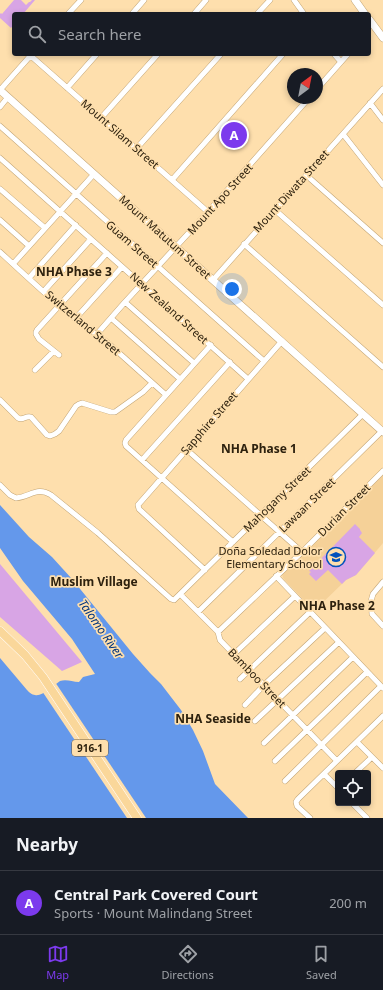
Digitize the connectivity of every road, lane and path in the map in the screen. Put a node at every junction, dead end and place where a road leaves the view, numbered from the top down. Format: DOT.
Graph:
graph roads {
  1 [pos="81,0"];
  2 [pos="144,0"];
  3 [pos="206,0"];
  4 [pos="270,0"];
  5 [pos="294,0"];
  6 [pos="355,0"];
  7 [pos="70,12"];
  8 [pos="134,12"];
  9 [pos="196,12"];
  10 [pos="259,12"];
  11 [pos="303,12"];
  12 [pos="364,12"];
  13 [pos="371,28"];
  14 [pos="383,38"];
  15 [pos="31,56"];
  16 [pos="33,56"];
  17 [pos="95,56"];
  18 [pos="156,56"];
  19 [pos="219,56"];
  20 [pos="281,56"];
  21 [pos="336,56"];
  22 [pos="346,56"];
  23 [pos="341,62"];
  24 [pos="323,82"];
  25 [pos="67,88"];
  26 [pos="383,89"];
  27 [pos="0,90"];
  28 [pos="8,98"];
  29 [pos="370,103"];
  30 [pos="304,104"];
  31 [pos="0,107"];
  32 [pos="101,118"];
  33 [pos="383,120"];
  34 [pos="0,126"];
  35 [pos="343,134"];
  36 [pos="136,148"];
  37 [pos="0,158"];
  38 [pos="94,174"];
  39 [pos="306,175"];
  40 [pos="172,180"];
  41 [pos="383,185"];
  42 [pos="0,189"];
  43 [pos="75,194"];
  44 [pos="275,210"];
  45 [pos="60,211"];
  46 [pos="208,212"];
  47 [pos="0,220"];
  48 [pos="76,225"];
  49 [pos="45,228"];
  50 [pos="91,239"];
  51 [pos="383,243"];
  52 [pos="244,244"];
  53 [pos="29,246"];
  54 [pos="176,247"];
  55 [pos="0,252"];
  56 [pos="107,253"];
  57 [pos="13,264"];
  58 [pos="158,266"];
  59 [pos="122,267"];
  60 [pos="29,278"];
  61 [pos="213,280"];
  62 [pos="142,284"];
  63 [pos="44,291"];
  64 [pos="125,302"];
  65 [pos="60,305"];
  66 [pos="383,305"];
  67 [pos="111,318"];
  68 [pos="75,319"];
  69 [pos="97,334"];
  70 [pos="282,342"];
  71 [pos="211,345"];
  72 [pos="54,351"];
  73 [pos="59,355"];
  74 [pos="264,361"];
  75 [pos="230,362"];
  76 [pos="194,363"];
  77 [pos="383,368"];
  78 [pos="35,370"];
  79 [pos="180,379"];
  80 [pos="248,379"];
  81 [pos="152,383"];
  82 [pos="166,395"];
  83 [pos="0,400"];
  84 [pos="363,414"];
  85 [pos="383,432"];
  86 [pos="186,450"];
  87 [pos="142,460"];
  88 [pos="383,471"];
  89 [pos="161,478"];
  90 [pos="0,485"];
  91 [pos="261,515"];
  92 [pos="279,532"];
  93 [pos="233,542"];
  94 [pos="302,552"];
  95 [pos="205,570"];
  96 [pos="276,576"];
  97 [pos="383,582"];
  98 [pos="180,594"];
  99 [pos="295,596"];
  100 [pos="198,612"];
  101 [pos="310,612"];
  102 [pos="383,626"];
  103 [pos="325,628"];
  104 [pos="0,632"];
  105 [pos="218,632"];
  106 [pos="339,642"];
  107 [pos="234,654"];
  108 [pos="353,657"];
  109 [pos="250,670"];
  110 [pos="367,672"];
  111 [pos="240,679"];
  112 [pos="264,685"];
  113 [pos="382,687"];
  114 [pos="278,700"];
  115 [pos="245,704"];
  116 [pos="293,715"];
  117 [pos="383,716"];
  118 [pos="255,721"];
  119 [pos="307,730"];
  120 [pos="357,742"];
  121 [pos="264,743"];
  122 [pos="322,745"];
  123 [pos="372,757"];
  124 [pos="275,761"];
  125 [pos="337,761"];
  126 [pos="383,768"];
  127 [pos="358,770"];
  128 [pos="324,774"];
  129 [pos="285,781"];
  130 [pos="335,785"];
  131 [pos="355,806"];
  132 [pos="137,818"];
  133 [pos="310,818"];
  134 [pos="367,818"];
  1 -- 7 [label="street"];
  2 -- 8 [label="street"];
  3 -- 9 [label="street"];
  4 -- 10 [label="street"];
  5 -- 11 [label="street"];
  6 -- 12 [label="street"];
  13 -- 14 [label="street"];
  15 -- 27 [label="street"];
  16 -- 25 [label="street, Mount Silam Street"];
  17 -- 25 [label="street"];
  18 -- 32 [label="street"];
  19 -- 36 [label="street"];
  20 -- 40 [label="street"];
  21 -- 23 [label="street"];
  22 -- 23 [label="street"];
  23 -- 24 [label="street"];
  25 -- 32 [label="street, Mount Silam Street"];
  26 -- 29 [label="street, Mount Diwata Street"];
  27 -- 28 [label="street, Mount Matutum Street"];
  28 -- 31 [label="street"];
  28 -- 38 [label="street, Mount Matutum Street"];
  29 -- 33 [label="street"];
  29 -- 35 [label="street, Mount Diwata Street"];
  30 -- 46 [label="street, Mount Apo Street"];
  32 -- 36 [label="street, Mount Silam Street"];
  34 -- 43 [label="street, Guam Street"];
  35 -- 39 [label="street, Mount Diwata Street"];
  35 -- 41 [label="street"];
  36 -- 40 [label="street, Mount Silam Street"];
  37 -- 45 [label="street, New Zealand Street"];
  38 -- 43 [label="street"];
  38 -- 54 [label="street, Mount Matutum Street"];
  39 -- 44 [label="street, Mount Diwata Street"];
  39 -- 51 [label="street"];
  40 -- 46 [label="street, Mount Silam Street"];
  42 -- 49 [label="street"];
  43 -- 45 [label="street"];
  43 -- 58 [label="street, Guam Street"];
  44 -- 52 [label="street, Mount Diwata Street"];
  44 -- 66 [label="street"];
  45 -- 48 [label="street, New Zealand Street"];
  45 -- 49 [label="street"];
  46 -- 54 [label="street, Mount Apo Street"];
  47 -- 53 [label="street"];
  48 -- 50 [label="street, New Zealand Street"];
  48 -- 60 [label="street"];
  49 -- 53 [label="street"];
  50 -- 56 [label="street, New Zealand Street"];
  50 -- 63 [label="street"];
  52 -- 61 [label="street, Mount Diwata Street"];
  52 -- 77 [label="street"];
  53 -- 57 [label="street"];
  54 -- 58 [label="street, Mount Apo Street"];
  54 -- 61 [label="street, Mount Matutum Street"];
  55 -- 57 [label="street, Switzerland Street"];
  56 -- 59 [label="street, New Zealand Street"];
  56 -- 65 [label="street"];
  57 -- 60 [label="street, Switzerland Street"];
  58 -- 62 [label="street, Mount Apo Street"];
  58 -- 74 [label="street, Guam Street"];
  59 -- 62 [label="street, New Zealand Street"];
  59 -- 68 [label="street"];
  60 -- 63 [label="street, Switzerland Street"];
  61 -- 70 [label="street, Mount Matutum Street"];
  62 -- 64 [label="street, Mount Apo Street"];
  62 -- 71 [label="street, New Zealand Street"];
  63 -- 65 [label="street, Switzerland Street"];
  64 -- 67 [label="street, Mount Apo Street"];
  64 -- 76 [label="street"];
  65 -- 68 [label="street, Switzerland Street"];
  65 -- 72 [label="street"];
  67 -- 69 [label="street, Mount Apo Street"];
  67 -- 79 [label="street"];
  68 -- 69 [label="street, Switzerland Street"];
  69 -- 81 [label="street, Switzerland Street"];
  70 -- 74 [label="street, Sapphire Street"];
  70 -- 84 [label="street, Mount Matutum Street"];
  71 -- 75 [label="street, New Zealand Street"];
  71 -- 76 [label="street"];
  72 -- 73 [label="street"];
  72 -- 78 [label="street"];
  74 -- 80 [label="street, Sapphire Street"];
  75 -- 80 [label="street, New Zealand Street"];
  75 -- 87 [label="street"];
  76 -- 79 [label="street"];
  79 -- 82 [label="street"];
  80 -- 86 [label="street, Sapphire Street"];
  81 -- 82 [label="street, Switzerland Street"];
  81 -- 83 [label="street"];
  82 -- 87 [label="street"];
  84 -- 85 [label="street, Mount Matutum Street"];
  84 -- 91 [label="street, Mahogany Street"];
  85 -- 92 [label="street, Lawaan Street"];
  86 -- 89 [label="street, Sapphire Street"];
  86 -- 91 [label="street"];
  87 -- 89 [label="street"];
  88 -- 94 [label="street, Durian Street"];
  89 -- 93 [label="street"];
  89 -- 95 [label="street, Sapphire Street"];
  90 -- 98 [label="street, Mahogany Street"];
  91 -- 92 [label="street"];
  91 -- 93 [label="street, Mahogany Street"];
  92 -- 94 [label="street"];
  92 -- 100 [label="street, Lawaan Street"];
  93 -- 95 [label="street, Mahogany Street"];
  94 -- 96 [label="street, Durian Street"];
  95 -- 98 [label="street, Mahogany Street"];
  96 -- 99 [label="street"];
  96 -- 105 [label="street, Durian Street"];
  97 -- 102 [label="street"];
  98 -- 100 [label="street, Bamboo Street"];
  99 -- 101 [label="street"];
  99 -- 107 [label="street"];
  100 -- 105 [label="street, Bamboo Street"];
  101 -- 103 [label="street"];
  101 -- 109 [label="street"];
  103 -- 106 [label="street"];
  103 -- 112 [label="street"];
  104 -- 132 [label="main road, 916-1"];
  105 -- 107 [label="street, Bamboo Street"];
  106 -- 108 [label="street"];
  106 -- 114 [label="street"];
  107 -- 109 [label="street, Bamboo Street"];
  108 -- 110 [label="street"];
  108 -- 116 [label="street"];
  109 -- 111 [label="street"];
  109 -- 112 [label="street, Bamboo Street"];
  110 -- 113 [label="street"];
  110 -- 119 [label="street"];
  112 -- 114 [label="street, Bamboo Street"];
  112 -- 115 [label="street"];
  113 -- 122 [label="street"];
  114 -- 116 [label="street, Bamboo Street"];
  114 -- 118 [label="street"];
  116 -- 119 [label="street, Bamboo Street"];
  116 -- 121 [label="street"];
  117 -- 120 [label="street"];
  119 -- 122 [label="street, Bamboo Street"];
  119 -- 124 [label="street"];
  120 -- 123 [label="street"];
  120 -- 125 [label="street"];
  122 -- 125 [label="street, Bamboo Street"];
  122 -- 129 [label="street"];
  123 -- 126 [label="street"];
  123 -- 127 [label="street"];
  125 -- 128 [label="street"];
  128 -- 130 [label="street"];
  128 -- 133 [label="street"];
  131 -- 134 [label="street"];
}
